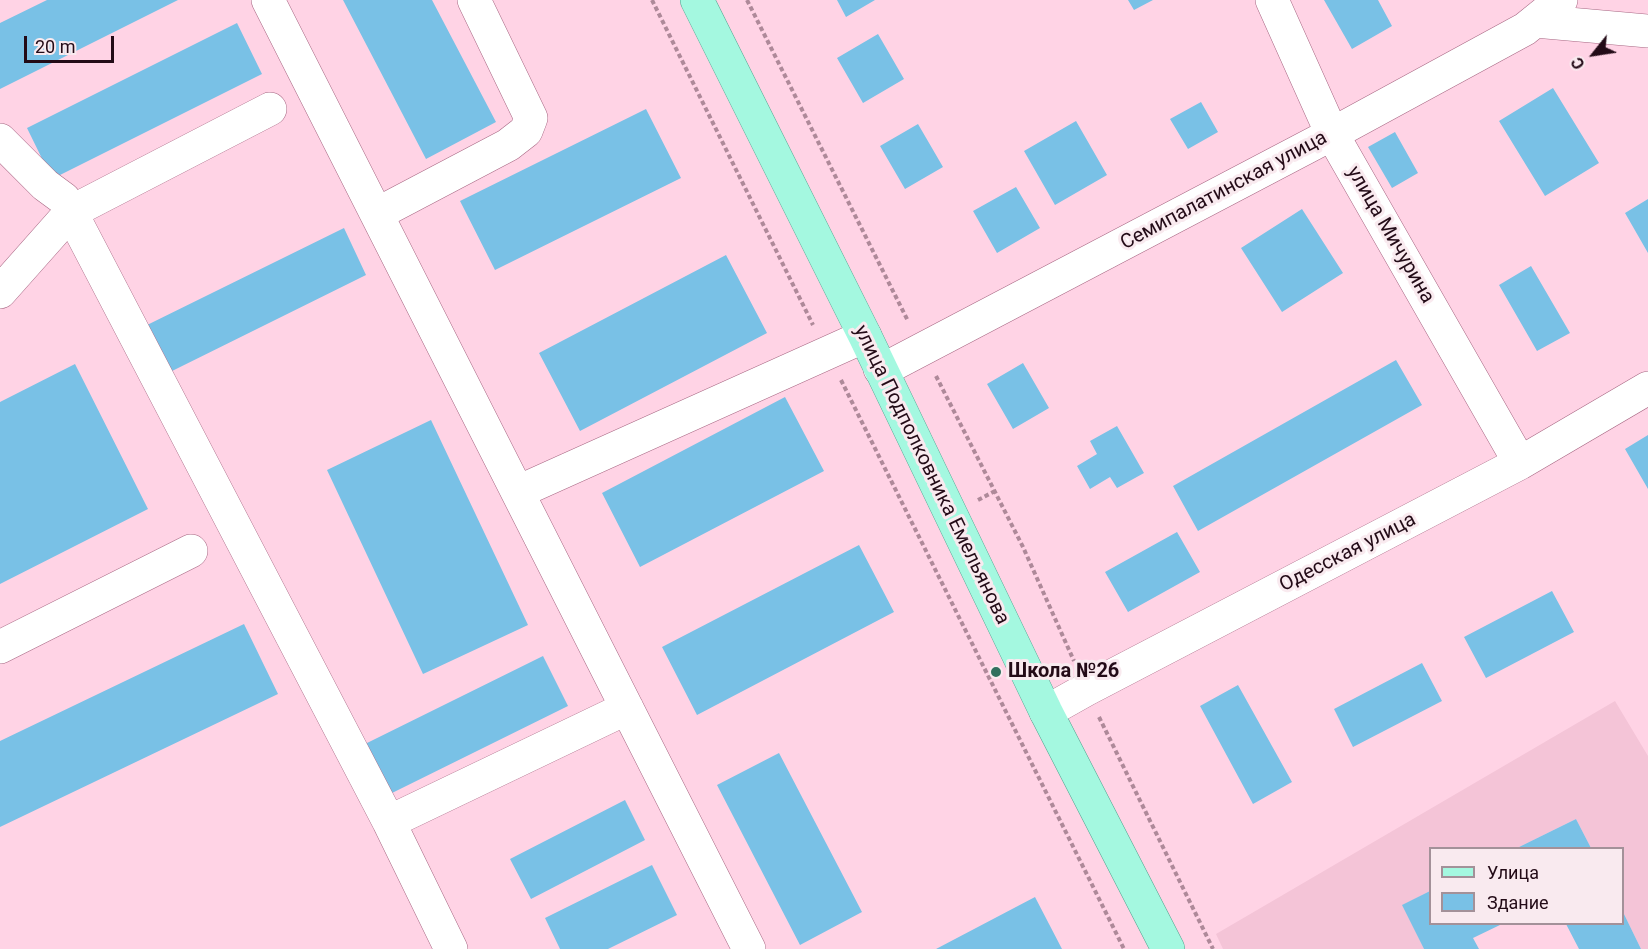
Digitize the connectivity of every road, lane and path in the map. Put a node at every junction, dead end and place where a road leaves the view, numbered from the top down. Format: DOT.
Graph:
graph roads {
  1 [pos="474,0"];
  2 [pos="652,0"];
  3 [pos="696,0"];
  4 [pos="747,0"];
  5 [pos="1272,0"];
  6 [pos="1561,0"];
  7 [pos="271,1"];
  8 [pos="1535,21"];
  9 [pos="1648,31"];
  10 [pos="270,109"];
  11 [pos="1332,134"];
  12 [pos="0,140"];
  13 [pos="71,212"];
  14 [pos="377,214"];
  15 [pos="0,292"];
  16 [pos="865,336"];
  17 [pos="923,349"];
  18 [pos="827,353"];
  19 [pos="880,369"];
  20 [pos="1648,388"];
  21 [pos="1520,463"];
  22 [pos="518,492"];
  23 [pos="191,551"];
  24 [pos="0,647"];
  25 [pos="1087,689"];
  26 [pos="627,708"];
  27 [pos="1046,712"];
  28 [pos="389,822"];
  29 [pos="451,949"];
  30 [pos="749,949"];
  31 [pos="1124,949"];
  32 [pos="1168,949"];
  33 [pos="1213,949"];
  1 -- 14 [label="street"];
  2 -- 18 [label="path"];
  3 -- 16 [label="main road, улица Подполковника Емельянова"];
  4 -- 17 [label="path"];
  5 -- 11 [label="street, улица Мичурина"];
  6 -- 8 [label="street, Семипалатинская улица"];
  7 -- 14 [label="street"];
  8 -- 9 [label="street"];
  8 -- 11 [label="street, Семипалатинская улица"];
  10 -- 13 [label="street"];
  11 -- 17 [label="street, Семипалатинская улица"];
  11 -- 21 [label="street, улица Мичурина"];
  12 -- 13 [label="street"];
  13 -- 15 [label="street"];
  13 -- 28 [label="street"];
  14 -- 22 [label="street"];
  16 -- 18 [label="street"];
  16 -- 19 [label="main road, улица Подполковника Емельянова"];
  17 -- 19 [label="street, Семипалатинская улица"];
  17 -- 25 [label="path"];
  18 -- 22 [label="street"];
  18 -- 31 [label="path"];
  19 -- 27 [label="main road, улица Подполковника Емельянова"];
  20 -- 21 [label="street, Одесская улица"];
  21 -- 25 [label="street, Одесская улица"];
  22 -- 26 [label="street"];
  23 -- 24 [label="street"];
  25 -- 27 [label="street, Одесская улица"];
  25 -- 33 [label="path"];
  26 -- 28 [label="street"];
  26 -- 30 [label="street"];
  27 -- 32 [label="main road, улица Подполковника Емельянова"];
  28 -- 29 [label="street"];
}
